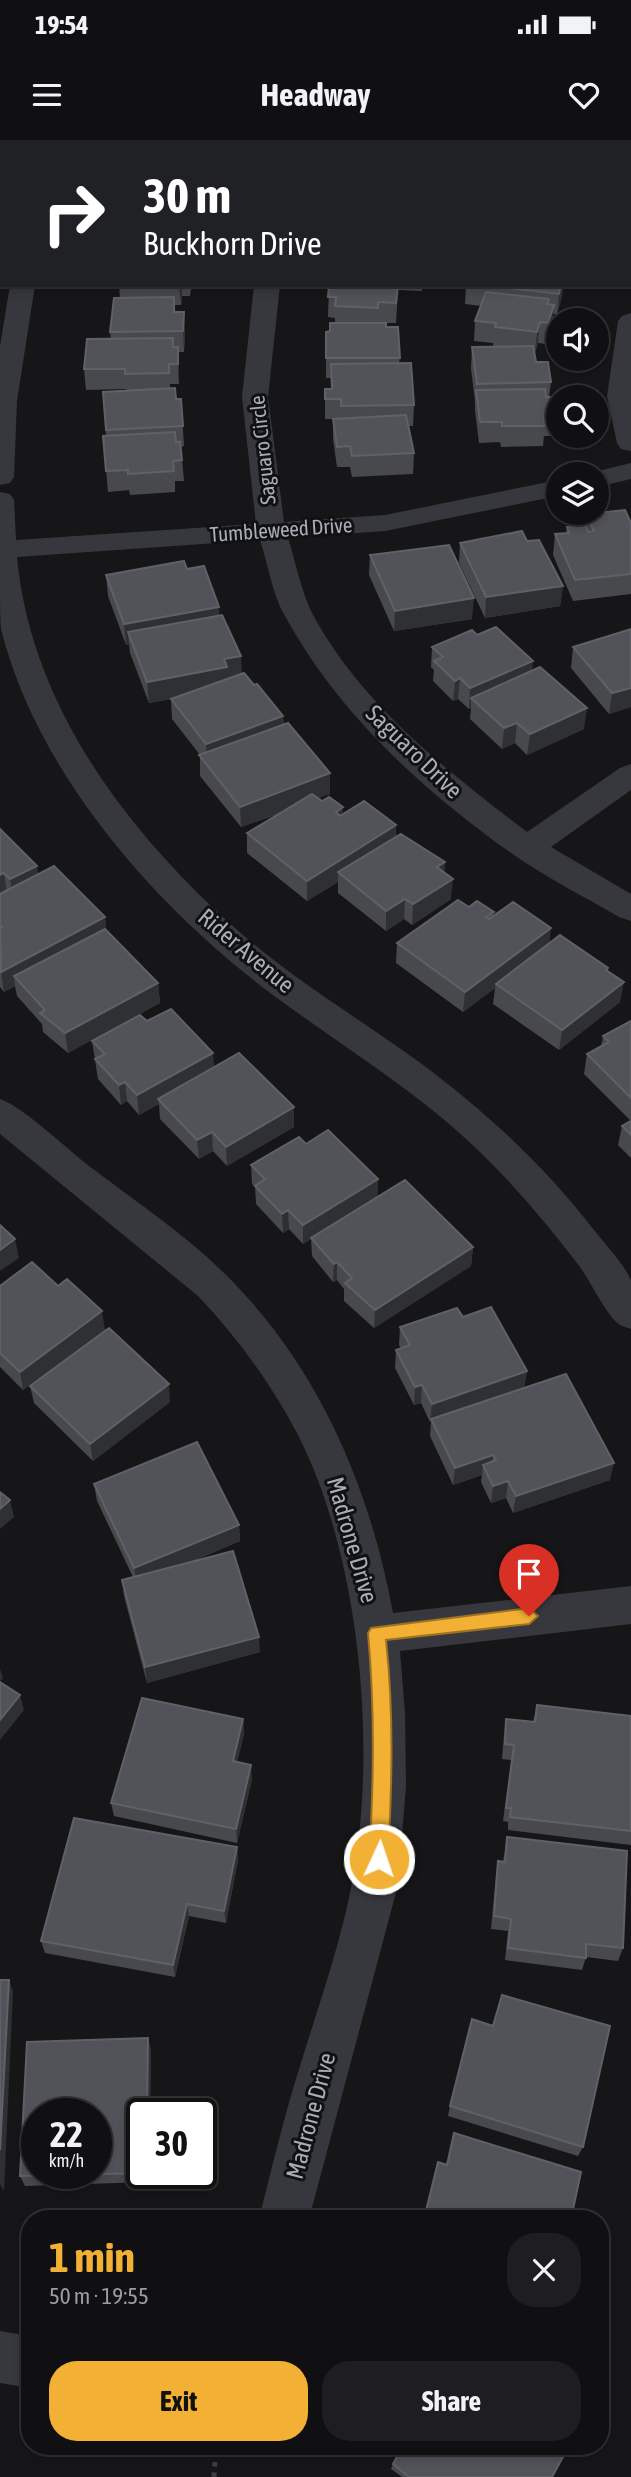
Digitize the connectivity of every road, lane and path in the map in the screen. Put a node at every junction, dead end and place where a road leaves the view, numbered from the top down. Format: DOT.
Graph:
graph roads {
  1 [pos="23,287"];
  2 [pos="267,287"];
  3 [pos="631,321"];
  4 [pos="631,443"];
  5 [pos="631,471"];
  6 [pos="609,476"];
  7 [pos="0,477"];
  8 [pos="546,490"];
  9 [pos="0,500"];
  10 [pos="271,530"];
  11 [pos="0,550"];
  12 [pos="631,775"];
  13 [pos="527,848"];
  14 [pos="631,909"];
  15 [pos="0,1113"];
  16 [pos="631,1313"];
  17 [pos="631,1605"];
  18 [pos="377,1633"];
  19 [pos="286,2210"];
  20 [pos="0,2357"];
  21 [pos="21,2360"];
  22 [pos="215,2455"];
  23 [pos="214,2477"];
  1 -- 7 [label="street"];
  2 -- 10 [label="street, Saguaro Circle"];
  3 -- 4 [label="street"];
  5 -- 6 [label="street"];
  8 -- 10 [label="street, Tumbleweed Drive"];
  9 -- 11 [label="street, Rider Avenue"];
  10 -- 11 [label="street, Tumbleweed Drive"];
  10 -- 13 [label="street, Saguaro Drive"];
  11 -- 16 [label="street, Rider Avenue"];
  12 -- 13 [label="street"];
  13 -- 14 [label="street, Saguaro Drive"];
  15 -- 18 [label="street, Madrone Drive"];
  17 -- 18 [label="street"];
  18 -- 19 [label="street, Madrone Drive"];
  20 -- 21 [label="street"];
  22 -- 23 [label="path"];
}
